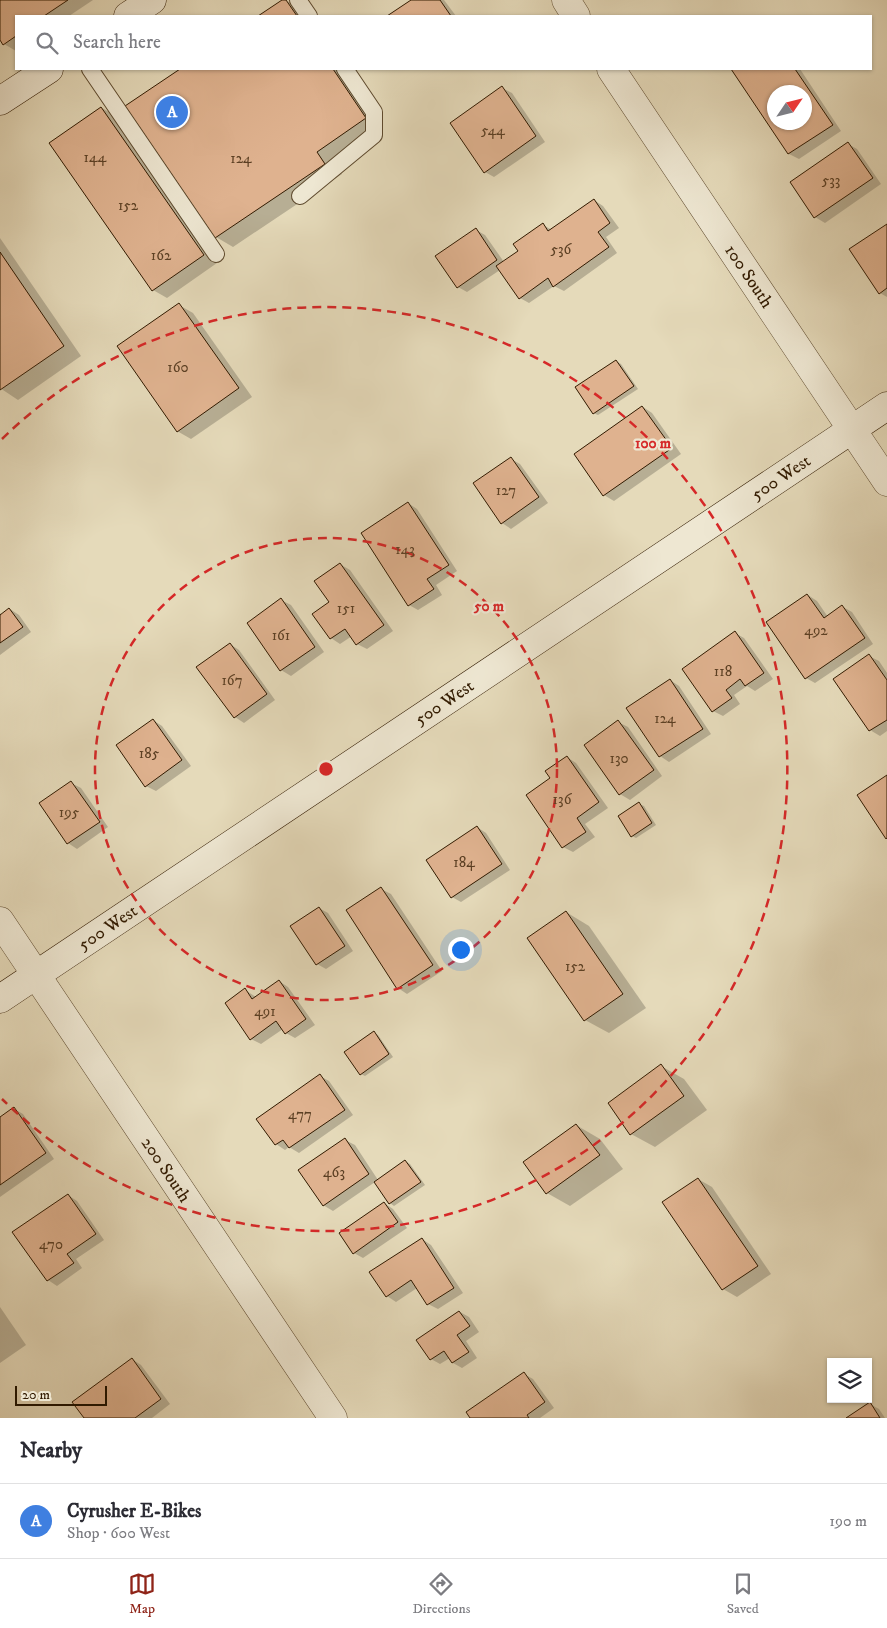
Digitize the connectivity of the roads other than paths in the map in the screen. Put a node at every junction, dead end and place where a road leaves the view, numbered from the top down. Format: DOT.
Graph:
graph roads {
  1 [pos="152,0"];
  2 [pos="298,0"];
  3 [pos="566,0"];
  4 [pos="130,15"];
  5 [pos="308,15"];
  6 [pos="575,15"];
  7 [pos="47,70"];
  8 [pos="91,70"];
  9 [pos="346,70"];
  10 [pos="612,70"];
  11 [pos="0,101"];
  12 [pos="300,196"];
  13 [pos="216,254"];
  14 [pos="887,406"];
  15 [pos="852,429"];
  16 [pos="887,482"];
  17 [pos="0,922"];
  18 [pos="36,975"];
  19 [pos="0,999"];
  20 [pos="333,1418"];
  1 -- 4 [label="street"];
  2 -- 5 [label="lane"];
  3 -- 6 [label="street"];
  7 -- 11 [label="street"];
  8 -- 13 [label="lane"];
  9 -- 12 [label="lane"];
  10 -- 15 [label="street, 100 South"];
  14 -- 15 [label="street, 500 West"];
  15 -- 16 [label="street, 100 South"];
  15 -- 18 [label="street, 500 West"];
  17 -- 18 [label="street, 200 South"];
  18 -- 19 [label="street, 500 West"];
  18 -- 20 [label="street, 200 South"];
}
